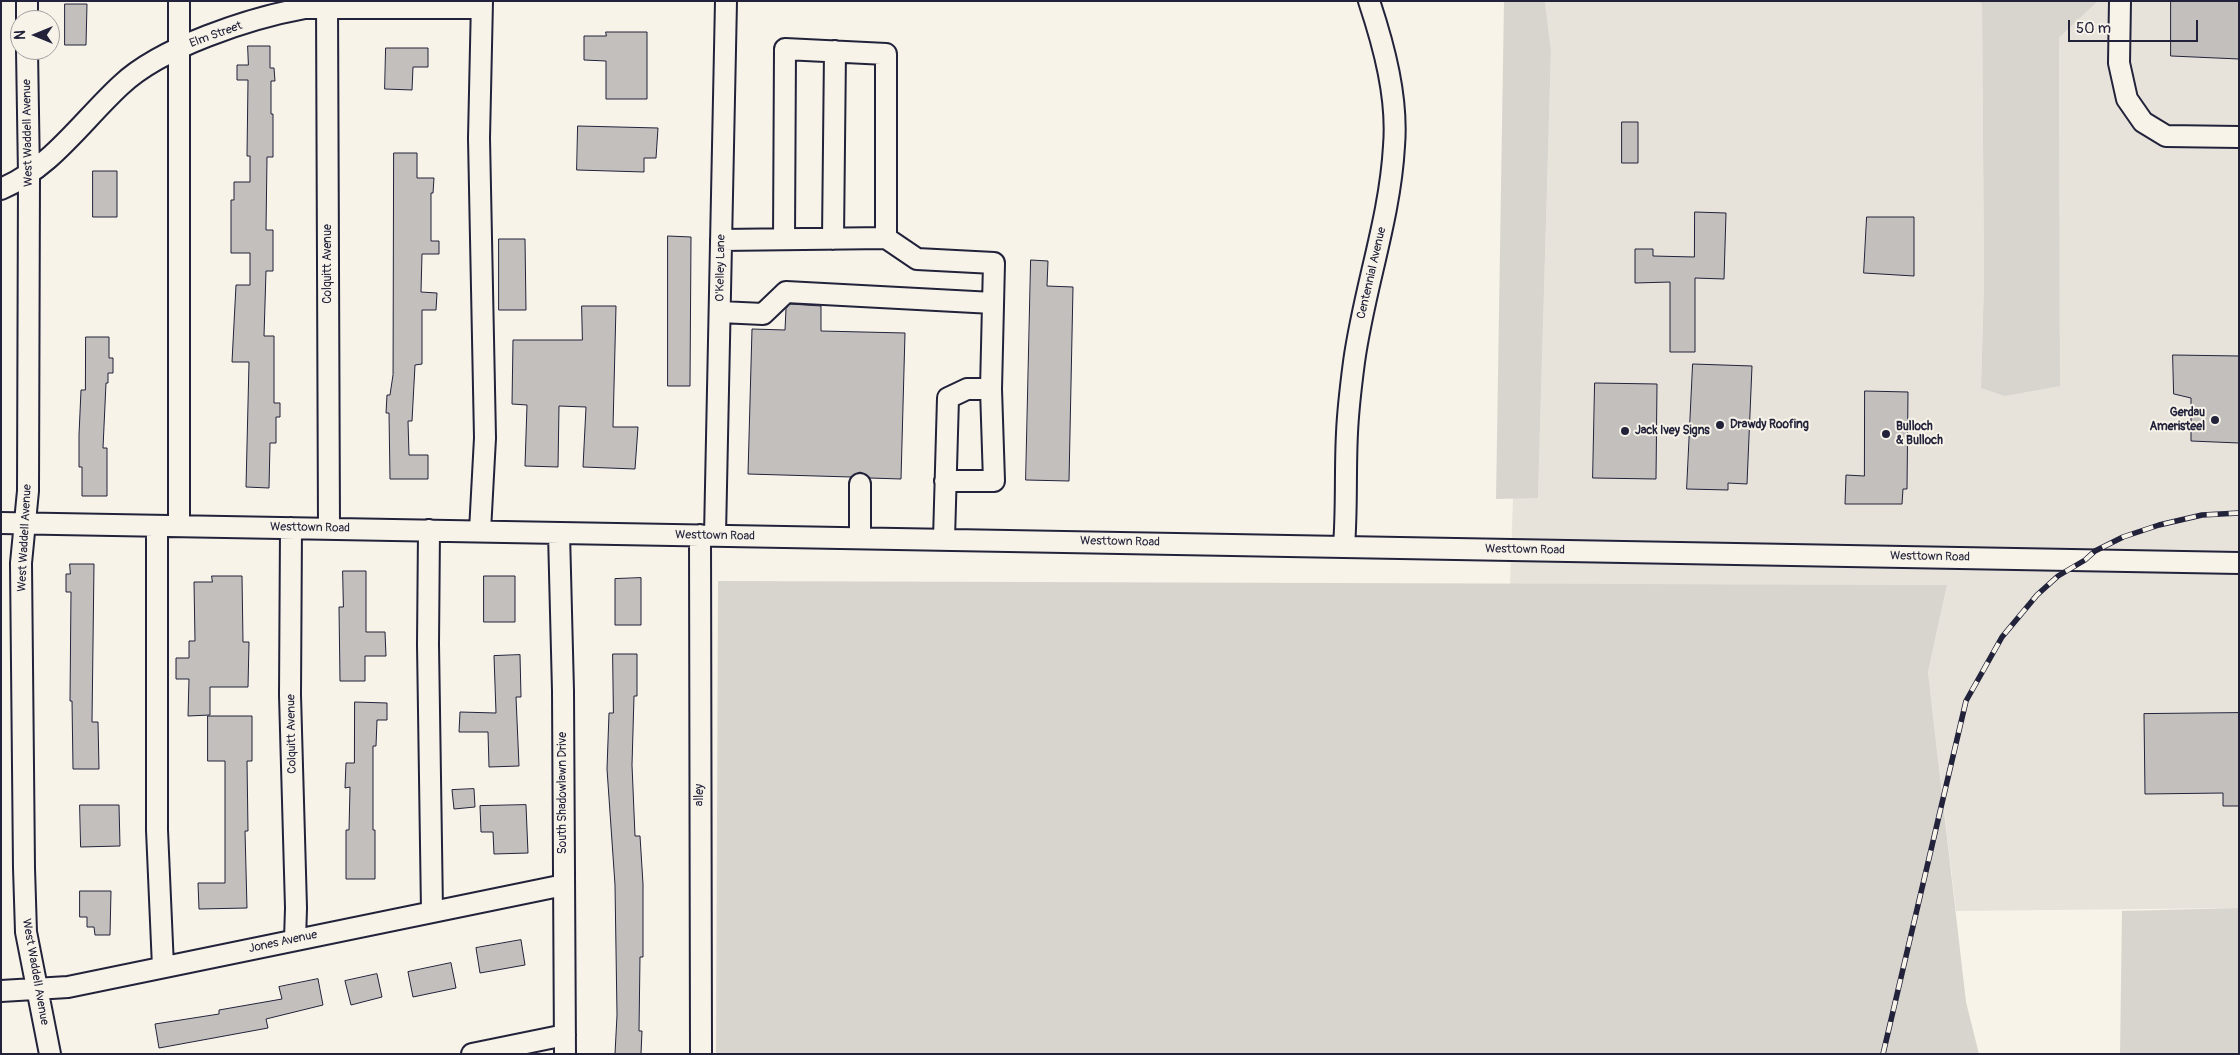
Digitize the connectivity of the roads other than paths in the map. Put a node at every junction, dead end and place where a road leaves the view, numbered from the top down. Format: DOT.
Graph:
graph roads {
  1 [pos="179,1"];
  2 [pos="726,1"];
  3 [pos="1370,1"];
  4 [pos="2120,1"];
  5 [pos="327,5"];
  6 [pos="481,5"];
  7 [pos="180,49"];
  8 [pos="835,51"];
  9 [pos="27,60"];
  10 [pos="2239,137"];
  11 [pos="29,175"];
  12 [pos="1,189"];
  13 [pos="886,238"];
  14 [pos="784,239"];
  15 [pos="833,239"];
  16 [pos="722,240"];
  17 [pos="993,302"];
  18 [pos="720,312"];
  19 [pos="992,389"];
  20 [pos="945,481"];
  21 [pos="860,484"];
  22 [pos="1,523"];
  23 [pos="26,523"];
  24 [pos="157,526"];
  25 [pos="179,526"];
  26 [pos="291,528"];
  27 [pos="329,528"];
  28 [pos="429,530"];
  29 [pos="480,531"];
  30 [pos="558,532"];
  31 [pos="708,536"];
  32 [pos="860,538"];
  33 [pos="944,539"];
  34 [pos="1344,546"];
  35 [pos="2239,563"];
  36 [pos="564,884"];
  37 [pos="432,911"];
  38 [pos="294,940"];
  39 [pos="163,967"];
  40 [pos="37,990"];
  41 [pos="1,992"];
  42 [pos="565,1044"];
  43 [pos="50,1054"];
  44 [pos="472,1054"];
  45 [pos="701,1054"];
  1 -- 7 [label="street"];
  2 -- 16 [label="street, O'Kelley Lane"];
  3 -- 34 [label="street, Centennial Avenue"];
  4 -- 10 [label="street"];
  5 -- 6 [label="street, Elm Street"];
  5 -- 7 [label="street, Elm Street"];
  5 -- 27 [label="street, Colquitt Avenue"];
  6 -- 29 [label="street"];
  7 -- 11 [label="street, Elm Street"];
  7 -- 25 [label="street"];
  8 -- 13 [label="street"];
  8 -- 14 [label="street"];
  8 -- 15 [label="street"];
  9 -- 11 [label="street, West Waddell Avenue"];
  11 -- 12 [label="street, Elm Street"];
  11 -- 23 [label="street, West Waddell Avenue"];
  13 -- 15 [label="street"];
  13 -- 17 [label="street"];
  14 -- 15 [label="street"];
  14 -- 16 [label="street"];
  16 -- 18 [label="street, O'Kelley Lane"];
  17 -- 18 [label="street"];
  17 -- 19 [label="street"];
  18 -- 31 [label="street, O'Kelley Lane"];
  19 -- 20 [label="street"];
  19 -- 20 [label="street"];
  20 -- 33 [label="street"];
  21 -- 32 [label="street"];
  22 -- 23 [label="street, Westtown Road"];
  23 -- 24 [label="street, Westtown Road"];
  23 -- 40 [label="street, West Waddell Avenue"];
  24 -- 25 [label="street, Westtown Road"];
  24 -- 39 [label="street"];
  25 -- 26 [label="street, Westtown Road"];
  26 -- 27 [label="street, Westtown Road"];
  26 -- 38 [label="street, Colquitt Avenue"];
  27 -- 28 [label="street, Westtown Road"];
  28 -- 29 [label="street, Westtown Road"];
  28 -- 37 [label="street"];
  29 -- 30 [label="street, Westtown Road"];
  30 -- 31 [label="street, Westtown Road"];
  30 -- 36 [label="street, South Shadowlawn Drive"];
  31 -- 32 [label="street, Westtown Road"];
  31 -- 45 [label="street, alley"];
  32 -- 33 [label="street, Westtown Road"];
  33 -- 34 [label="street, Westtown Road"];
  34 -- 35 [label="street, Westtown Road"];
  36 -- 37 [label="street, Jones Avenue"];
  36 -- 42 [label="street, South Shadowlawn Drive"];
  37 -- 38 [label="street, Jones Avenue"];
  38 -- 39 [label="street, Jones Avenue"];
  39 -- 40 [label="street, Jones Avenue"];
  40 -- 41 [label="street, Jones Avenue"];
  40 -- 43 [label="street, West Waddell Avenue"];
  42 -- 44 [label="street"];
}
